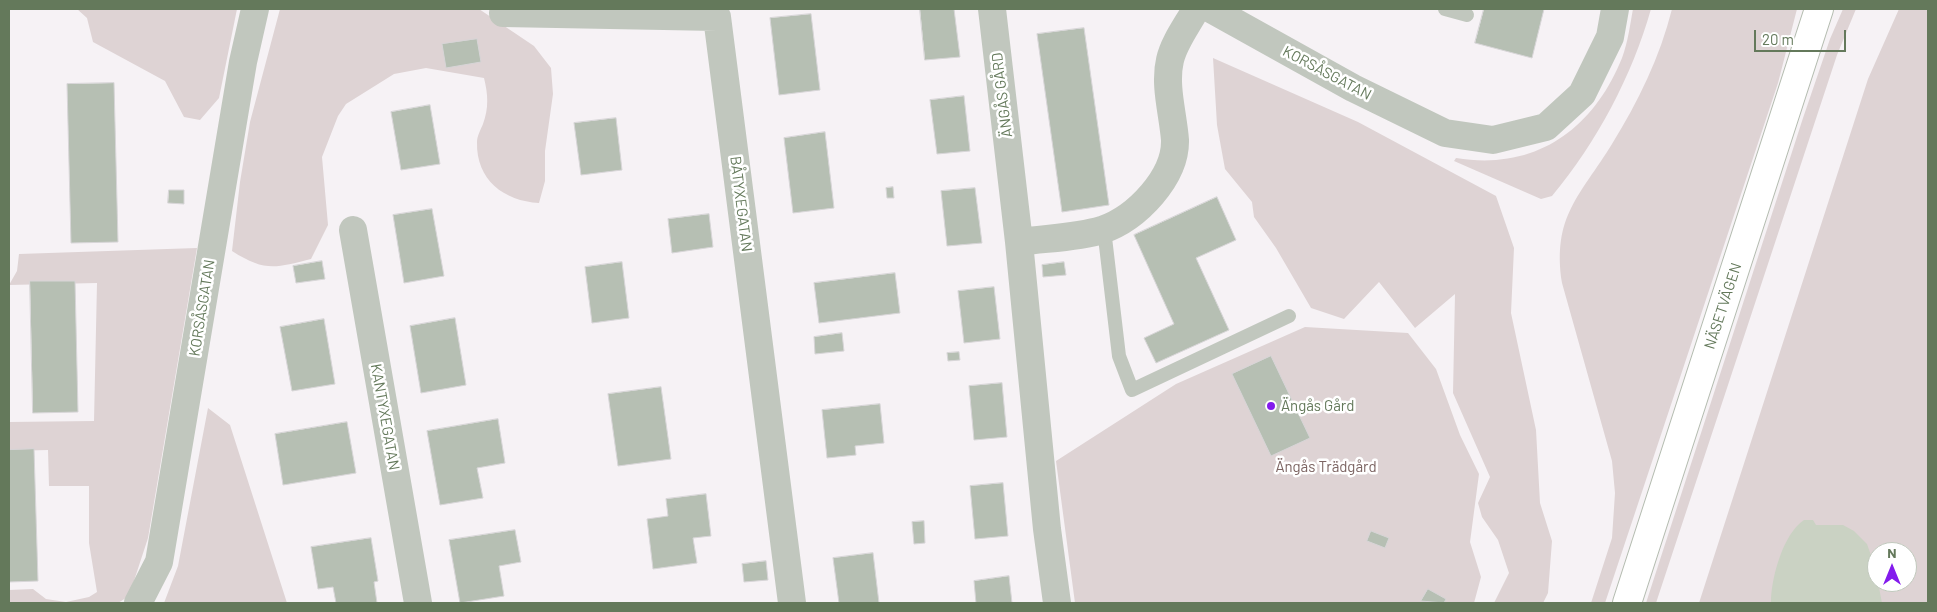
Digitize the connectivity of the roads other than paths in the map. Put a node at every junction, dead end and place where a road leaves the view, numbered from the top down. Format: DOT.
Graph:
graph roads {
  1 [pos="255,9"];
  2 [pos="992,9"];
  3 [pos="1196,9"];
  4 [pos="1211,9"];
  5 [pos="1445,9"];
  6 [pos="1615,9"];
  7 [pos="1819,9"];
  8 [pos="503,13"];
  9 [pos="717,13"];
  10 [pos="1467,15"];
  11 [pos="1104,229"];
  12 [pos="353,230"];
  13 [pos="1019,242"];
  14 [pos="1289,316"];
  15 [pos="138,603"];
  16 [pos="418,603"];
  17 [pos="792,603"];
  18 [pos="1057,603"];
  19 [pos="1627,603"];
  1 -- 15 [label="street, KORSÅSGATAN"];
  2 -- 13 [label="street, ÄNGÅS GÅRD"];
  3 -- 11 [label="street"];
  4 -- 6 [label="street, KORSÅSGATAN"];
  5 -- 10 [label="lane"];
  7 -- 19 [label="street, NÄSETVÄGEN"];
  8 -- 9 [label="street, BÅTYXEGATAN"];
  9 -- 17 [label="street, BÅTYXEGATAN"];
  11 -- 13 [label="street"];
  11 -- 14 [label="lane"];
  12 -- 16 [label="street, KANTYXEGATAN"];
  13 -- 18 [label="street, ÄNGÅS GÅRD"];
}
